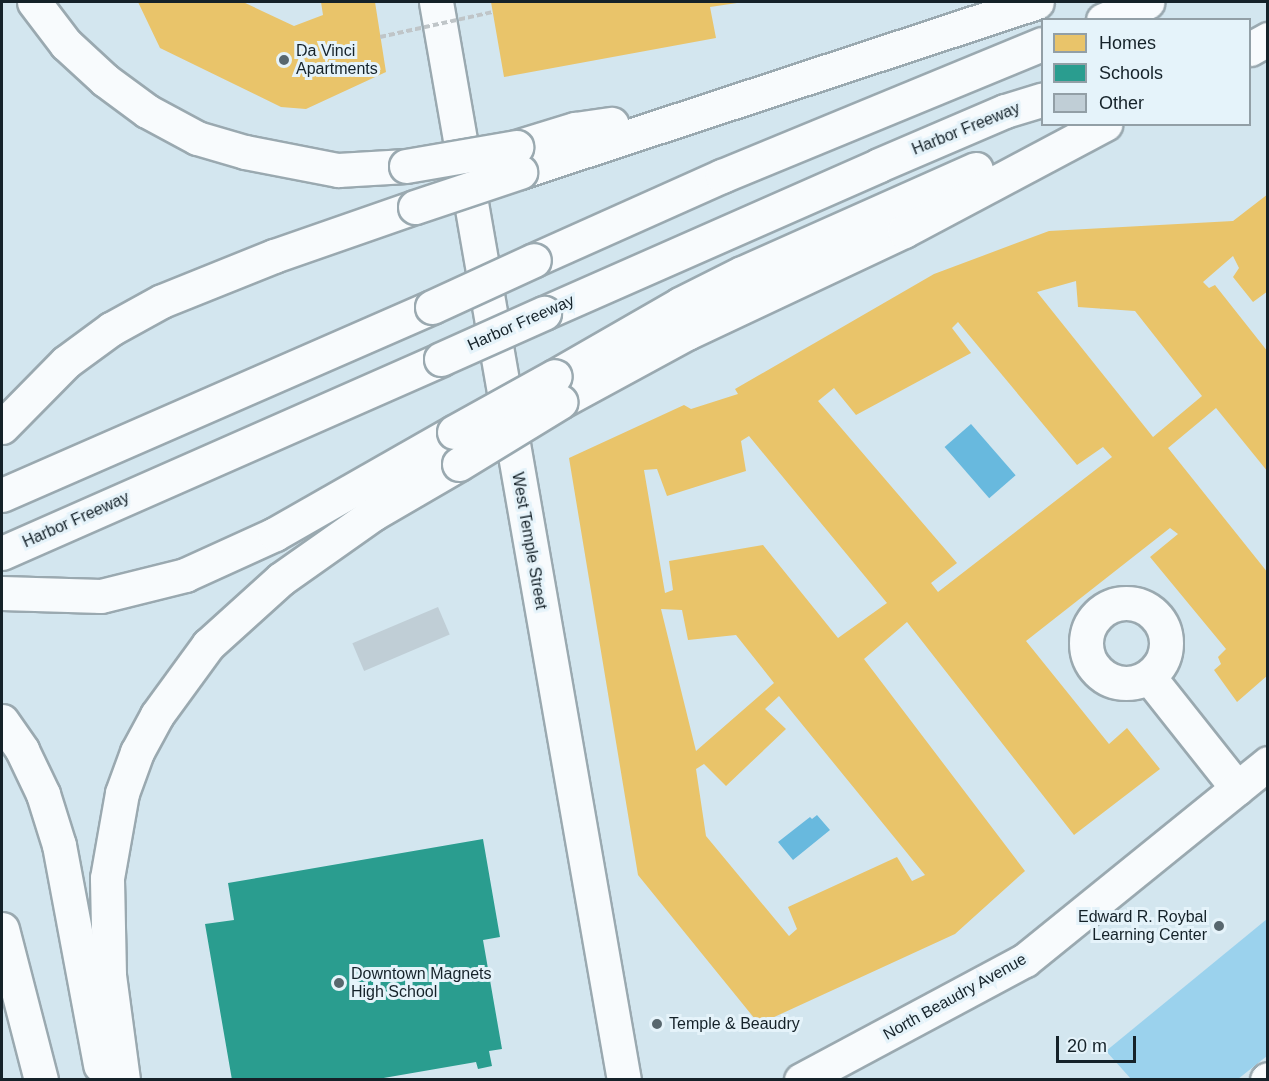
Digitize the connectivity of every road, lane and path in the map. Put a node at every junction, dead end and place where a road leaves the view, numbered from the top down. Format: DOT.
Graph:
graph roads {
  1 [pos="33,2"];
  2 [pos="436,2"];
  3 [pos="1037,2"];
  4 [pos="1147,2"];
  5 [pos="493,12"];
  6 [pos="1108,18"];
  7 [pos="1268,30"];
  8 [pos="1251,36"];
  9 [pos="380,37"];
  10 [pos="1268,38"];
  11 [pos="1041,44"];
  12 [pos="1251,46"];
  13 [pos="1041,100"];
  14 [pos="1070,126"];
  15 [pos="1102,126"];
  16 [pos="518,160"];
  17 [pos="558,389"];
  18 [pos="2,428"];
  19 [pos="2,495"];
  20 [pos="2,554"];
  21 [pos="2,593"];
  22 [pos="1149,677"];
  23 [pos="2,721"];
  24 [pos="1268,763"];
  25 [pos="1237,788"];
  26 [pos="2,929"];
  27 [pos="41,1080"];
  28 [pos="104,1080"];
  29 [pos="123,1080"];
  30 [pos="624,1080"];
  31 [pos="801,1080"];
  1 -- 16 [label="main road, bridge"];
  2 -- 30 [label="main road, West Temple Street"];
  3 -- 16 [label="main road"];
  4 -- 6 [label="main road"];
  5 -- 9 [label="path, bridge"];
  7 -- 8 [label="main road"];
  10 -- 12 [label="main road"];
  11 -- 19 [label="main road, bridge"];
  13 -- 20 [label="main road, Harbor Freeway, bridge"];
  14 -- 17 [label="main road"];
  15 -- 17 [label="main road"];
  16 -- 18 [label="main road, bridge"];
  17 -- 21 [label="main road, bridge"];
  17 -- 29 [label="main road, bridge"];
  22 -- 25 [label="main road"];
  23 -- 28 [label="main road"];
  24 -- 25 [label="main road, North Beaudry Avenue"];
  25 -- 31 [label="main road, North Beaudry Avenue"];
  26 -- 27 [label="main road"];
}
